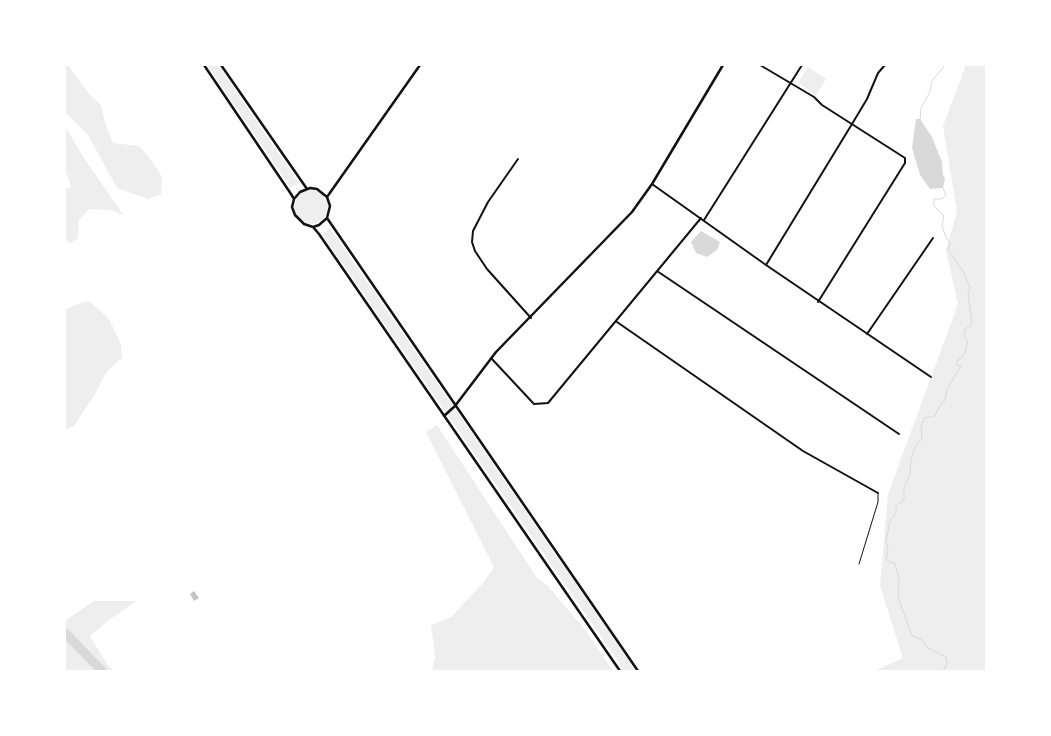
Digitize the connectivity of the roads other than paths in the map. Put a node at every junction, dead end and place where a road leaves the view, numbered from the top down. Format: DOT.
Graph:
graph roads {
  1 [pos="204,65"];
  2 [pos="221,65"];
  3 [pos="420,65"];
  4 [pos="723,65"];
  5 [pos="760,65"];
  6 [pos="802,65"];
  7 [pos="884,65"];
  8 [pos="790,83"];
  9 [pos="852,124"];
  10 [pos="518,159"];
  11 [pos="652,184"];
  12 [pos="307,188"];
  13 [pos="327,197"];
  14 [pos="294,199"];
  15 [pos="327,218"];
  16 [pos="701,218"];
  17 [pos="704,220"];
  18 [pos="313,227"];
  19 [pos="933,238"];
  20 [pos="766,265"];
  21 [pos="657,271"];
  22 [pos="818,302"];
  23 [pos="531,318"];
  24 [pos="616,322"];
  25 [pos="867,334"];
  26 [pos="491,358"];
  27 [pos="931,377"];
  28 [pos="455,406"];
  29 [pos="444,416"];
  30 [pos="899,434"];
  31 [pos="878,493"];
  32 [pos="859,564"];
  33 [pos="620,671"];
  34 [pos="638,671"];
  1 -- 14 [label="street"];
  2 -- 12 [label="street"];
  3 -- 13 [label="street"];
  4 -- 11 [label="street"];
  5 -- 8 [label="street"];
  6 -- 8 [label="street"];
  7 -- 9 [label="street"];
  8 -- 9 [label="street"];
  8 -- 17 [label="street"];
  9 -- 20 [label="street"];
  9 -- 22 [label="street"];
  10 -- 23 [label="street"];
  11 -- 16 [label="street"];
  11 -- 23 [label="street"];
  12 -- 13 [label="street"];
  12 -- 14 [label="street"];
  13 -- 15 [label="street"];
  14 -- 18 [label="street"];
  15 -- 18 [label="street"];
  15 -- 28 [label="street"];
  16 -- 17 [label="street"];
  16 -- 21 [label="street"];
  17 -- 20 [label="street"];
  18 -- 29 [label="street"];
  19 -- 25 [label="street"];
  20 -- 22 [label="street"];
  21 -- 24 [label="street"];
  21 -- 30 [label="street"];
  22 -- 25 [label="street"];
  23 -- 26 [label="street"];
  24 -- 26 [label="street"];
  24 -- 31 [label="street"];
  25 -- 27 [label="street"];
  26 -- 28 [label="street"];
  28 -- 29 [label="street"];
  28 -- 34 [label="street"];
  29 -- 33 [label="street"];
  31 -- 32 [label="lane"];
}
